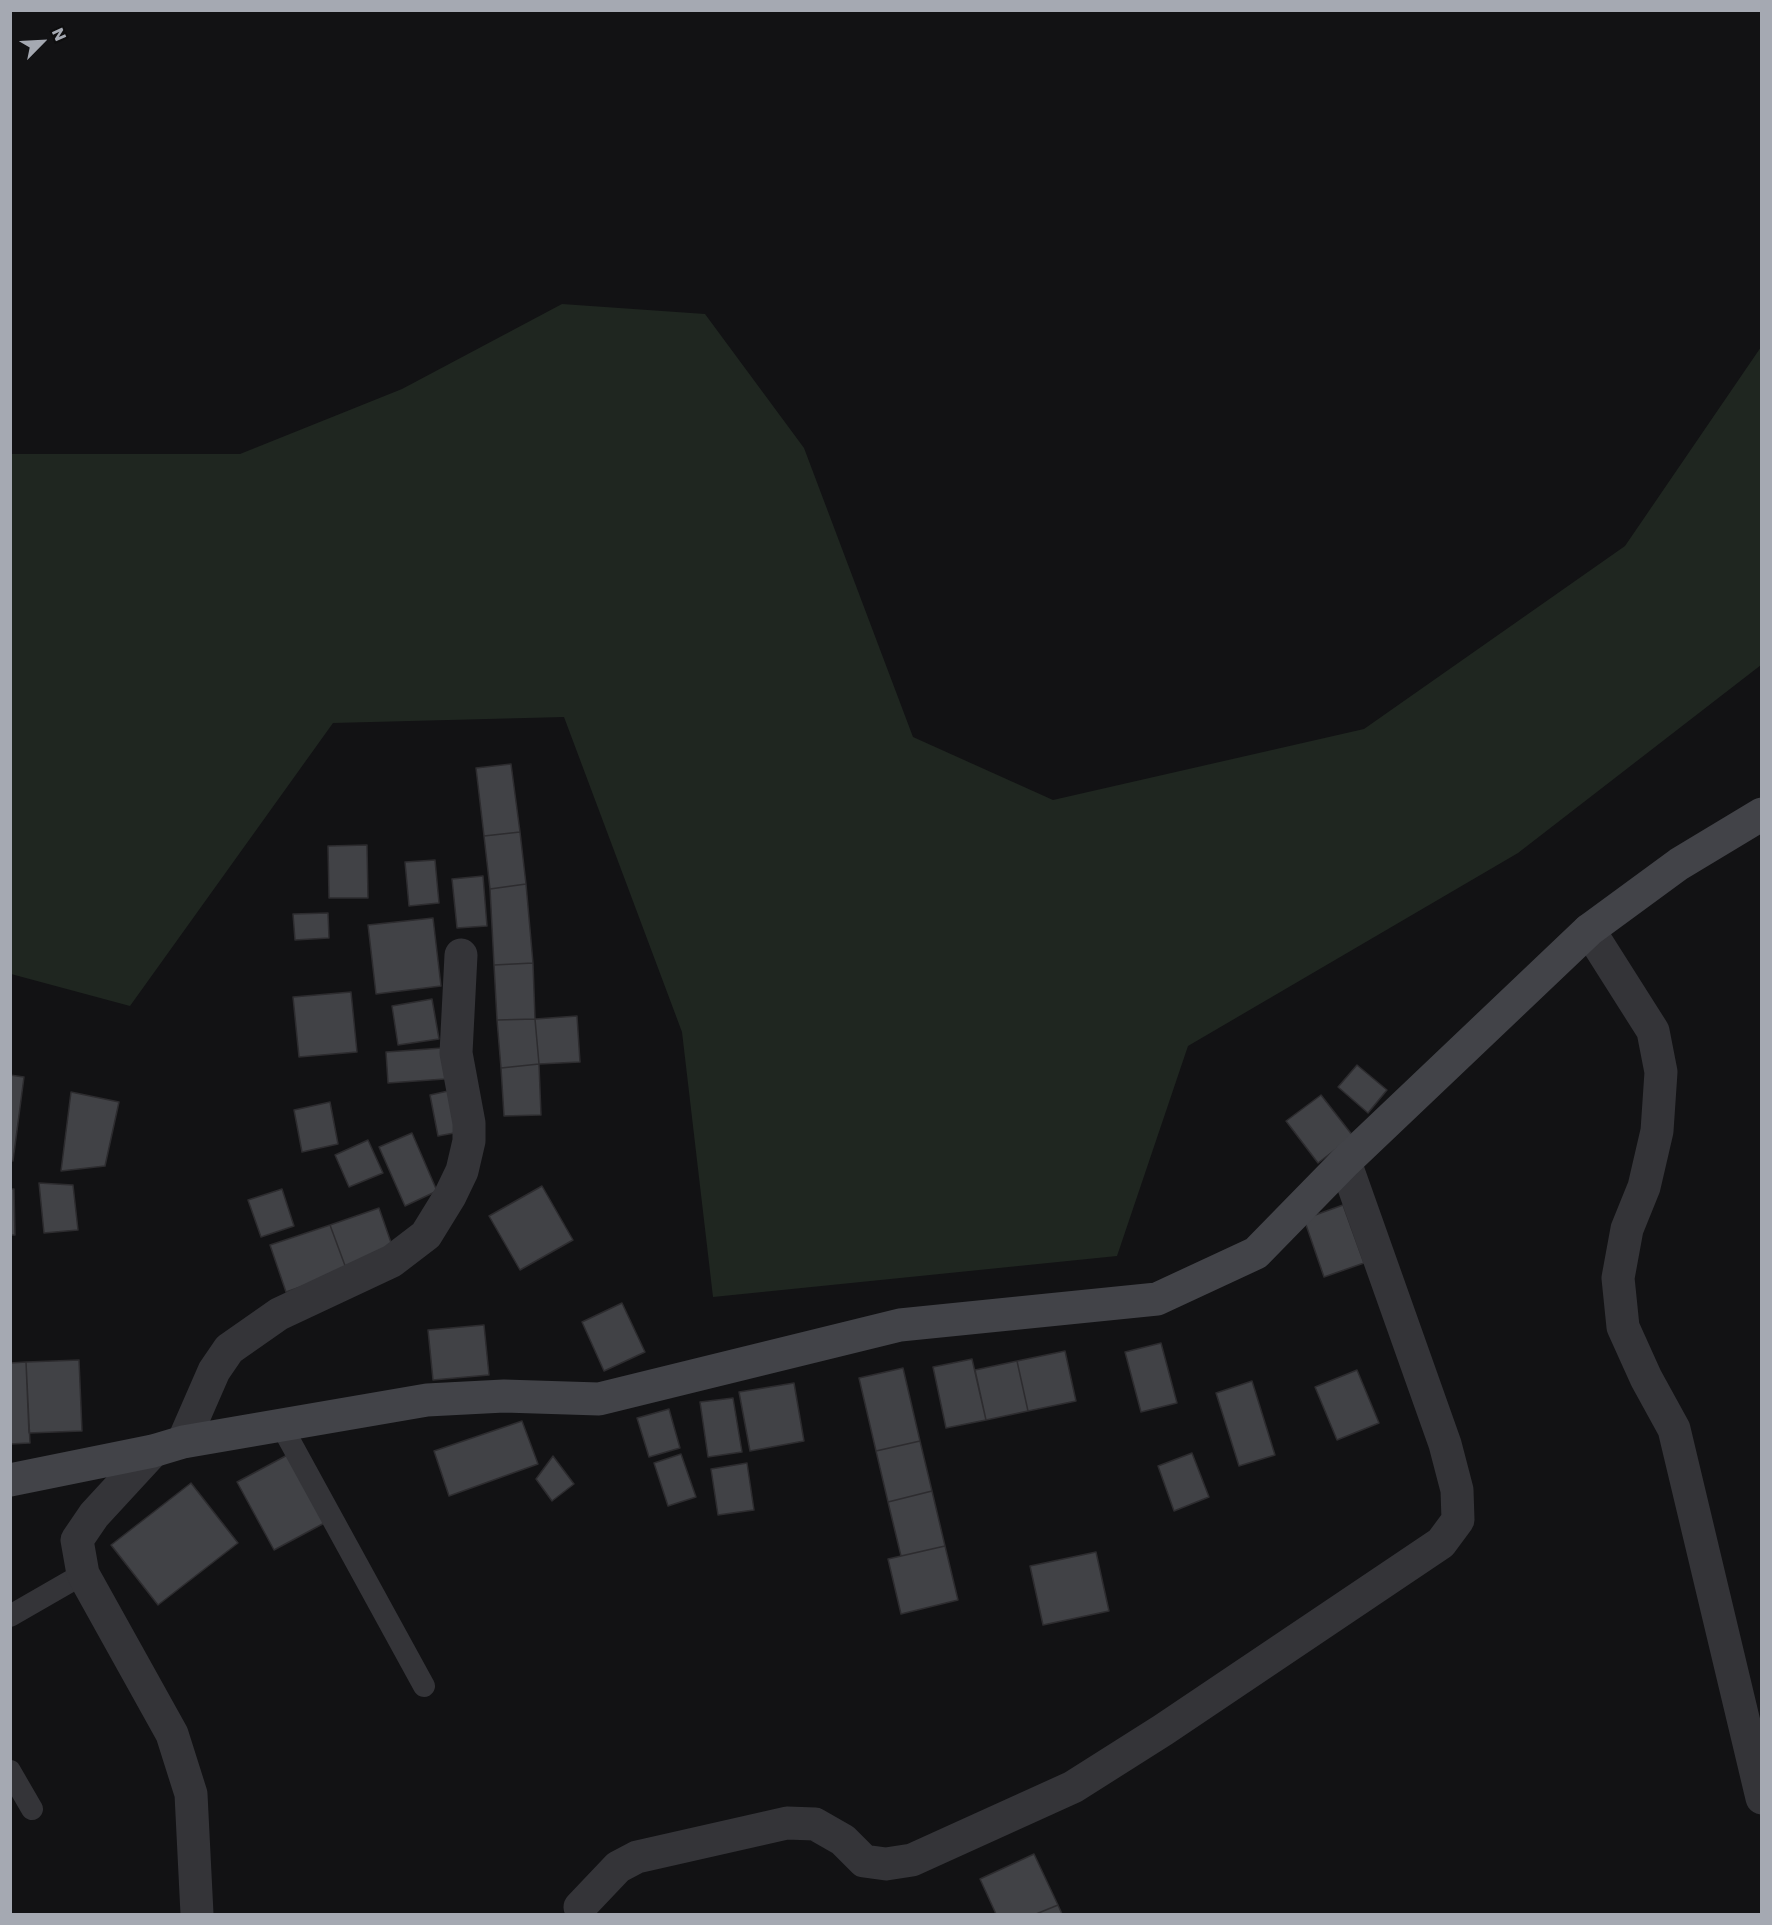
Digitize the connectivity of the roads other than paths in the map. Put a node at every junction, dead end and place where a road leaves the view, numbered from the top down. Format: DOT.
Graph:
graph roads {
  1 [pos="1761,814"];
  2 [pos="1589,930"];
  3 [pos="461,955"];
  4 [pos="1345,1162"];
  5 [pos="280,1425"];
  6 [pos="168,1447"];
  7 [pos="10,1480"];
  8 [pos="83,1574"];
  9 [pos="10,1616"];
  10 [pos="424,1686"];
  11 [pos="10,1771"];
  12 [pos="1761,1798"];
  13 [pos="32,1809"];
  14 [pos="580,1907"];
  15 [pos="197,1914"];
  1 -- 2 [label="street"];
  2 -- 4 [label="street"];
  2 -- 12 [label="street"];
  3 -- 6 [label="street"];
  4 -- 5 [label="street"];
  4 -- 14 [label="street"];
  5 -- 6 [label="street"];
  5 -- 10 [label="lane"];
  6 -- 7 [label="street"];
  6 -- 8 [label="street"];
  8 -- 9 [label="lane"];
  8 -- 15 [label="street"];
  11 -- 13 [label="lane"];
}
